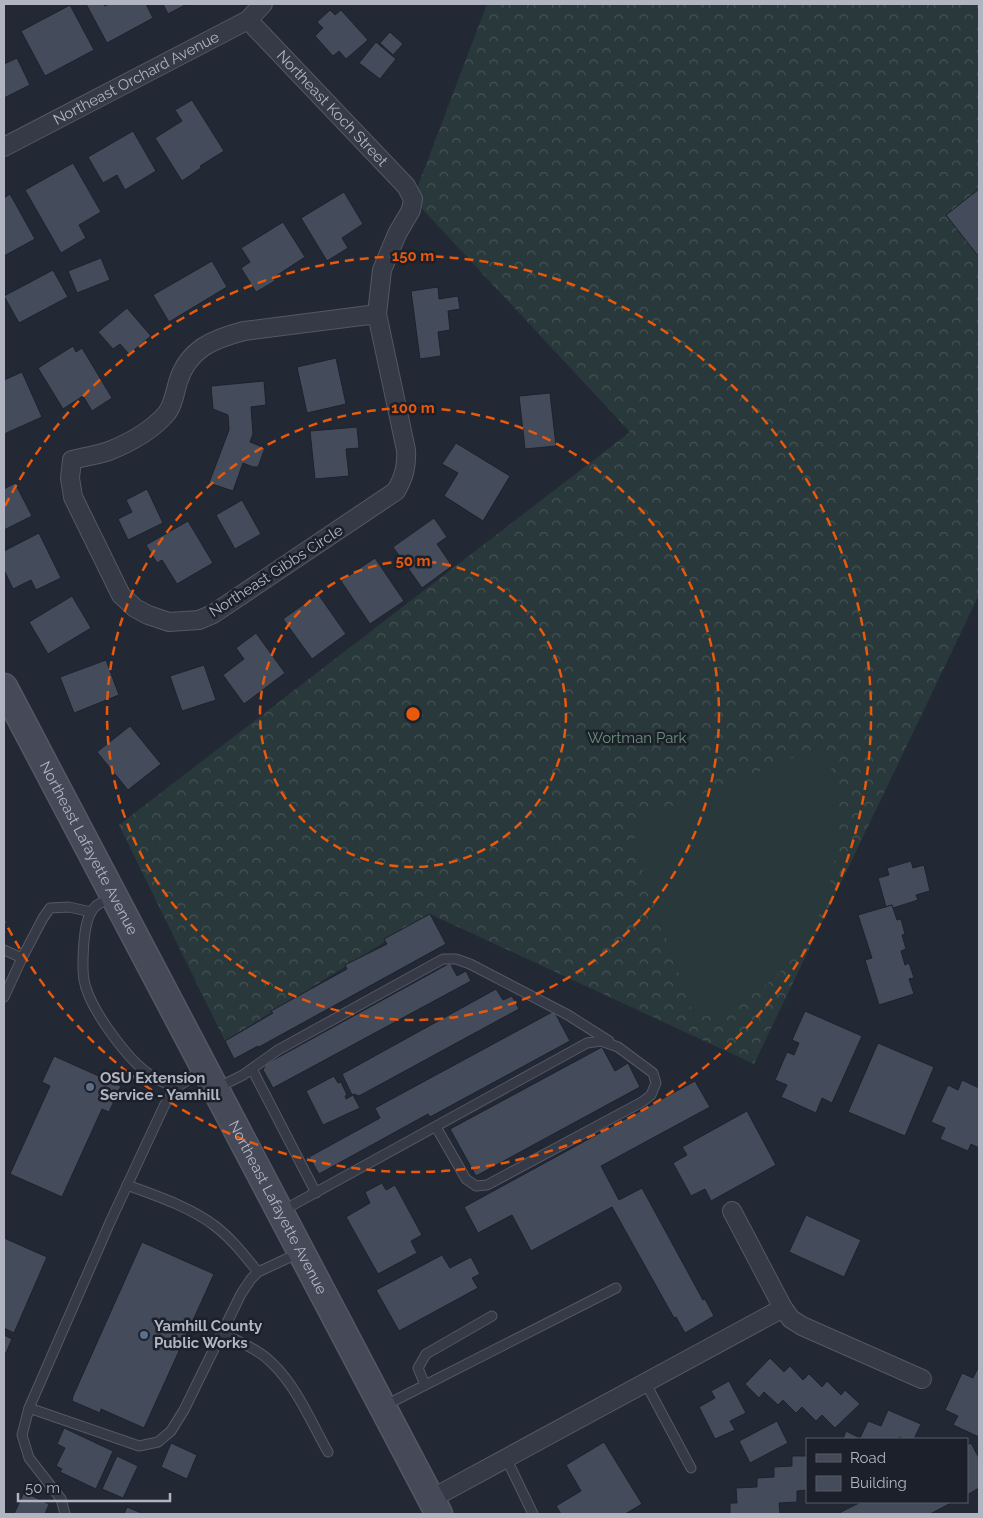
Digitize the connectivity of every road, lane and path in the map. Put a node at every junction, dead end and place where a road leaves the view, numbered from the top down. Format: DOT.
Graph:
graph roads {
  1 [pos="263,4"];
  2 [pos="248,20"];
  3 [pos="4,147"];
  4 [pos="413,199"];
  5 [pos="377,314"];
  6 [pos="6,697"];
  7 [pos="114,897"];
  8 [pos="91,912"];
  9 [pos="4,950"];
  10 [pos="22,958"];
  11 [pos="4,997"];
  12 [pos="618,1047"];
  13 [pos="252,1069"];
  14 [pos="209,1078"];
  15 [pos="176,1088"];
  16 [pos="436,1127"];
  17 [pos="127,1185"];
  18 [pos="316,1192"];
  19 [pos="732,1211"];
  20 [pos="280,1212"];
  21 [pos="301,1252"];
  22 [pos="258,1272"];
  23 [pos="616,1288"];
  24 [pos="783,1308"];
  25 [pos="492,1316"];
  26 [pos="222,1333"];
  27 [pos="922,1379"];
  28 [pos="645,1382"];
  29 [pos="425,1385"];
  30 [pos="382,1407"];
  31 [pos="29,1408"];
  32 [pos="328,1452"];
  33 [pos="506,1458"];
  34 [pos="691,1468"];
  35 [pos="435,1507"];
  36 [pos="65,1514"];
  37 [pos="533,1514"];
  1 -- 2 [label="street, Northeast Orchard Avenue"];
  2 -- 3 [label="street, Northeast Orchard Avenue"];
  2 -- 4 [label="street, Northeast Koch Street"];
  4 -- 5 [label="street, Northeast Gibbs Circle"];
  5 -- 5 [label="street, Northeast Gibbs Circle"];
  6 -- 7 [label="main road, Northeast Lafayette Avenue"];
  7 -- 8 [label="lane"];
  7 -- 14 [label="main road, Northeast Lafayette Avenue"];
  8 -- 10 [label="lane"];
  8 -- 15 [label="lane"];
  9 -- 10 [label="lane"];
  10 -- 11 [label="lane"];
  12 -- 13 [label="lane"];
  12 -- 16 [label="lane"];
  12 -- 16 [label="lane"];
  13 -- 14 [label="lane"];
  13 -- 18 [label="lane"];
  14 -- 15 [label="lane"];
  14 -- 20 [label="main road, Northeast Lafayette Avenue"];
  15 -- 17 [label="lane"];
  16 -- 18 [label="lane"];
  17 -- 22 [label="lane"];
  17 -- 31 [label="lane"];
  18 -- 20 [label="lane"];
  19 -- 24 [label="street"];
  20 -- 21 [label="main road, Northeast Lafayette Avenue"];
  21 -- 22 [label="lane"];
  21 -- 30 [label="main road, Northeast Lafayette Avenue"];
  22 -- 26 [label="lane"];
  23 -- 29 [label="lane"];
  24 -- 27 [label="street"];
  24 -- 28 [label="street"];
  25 -- 29 [label="lane"];
  26 -- 31 [label="lane"];
  26 -- 32 [label="lane"];
  28 -- 33 [label="street"];
  28 -- 34 [label="lane"];
  29 -- 30 [label="lane"];
  30 -- 35 [label="main road, Northeast Lafayette Avenue"];
  31 -- 36 [label="lane"];
  33 -- 35 [label="street"];
  33 -- 37 [label="lane"];
}
